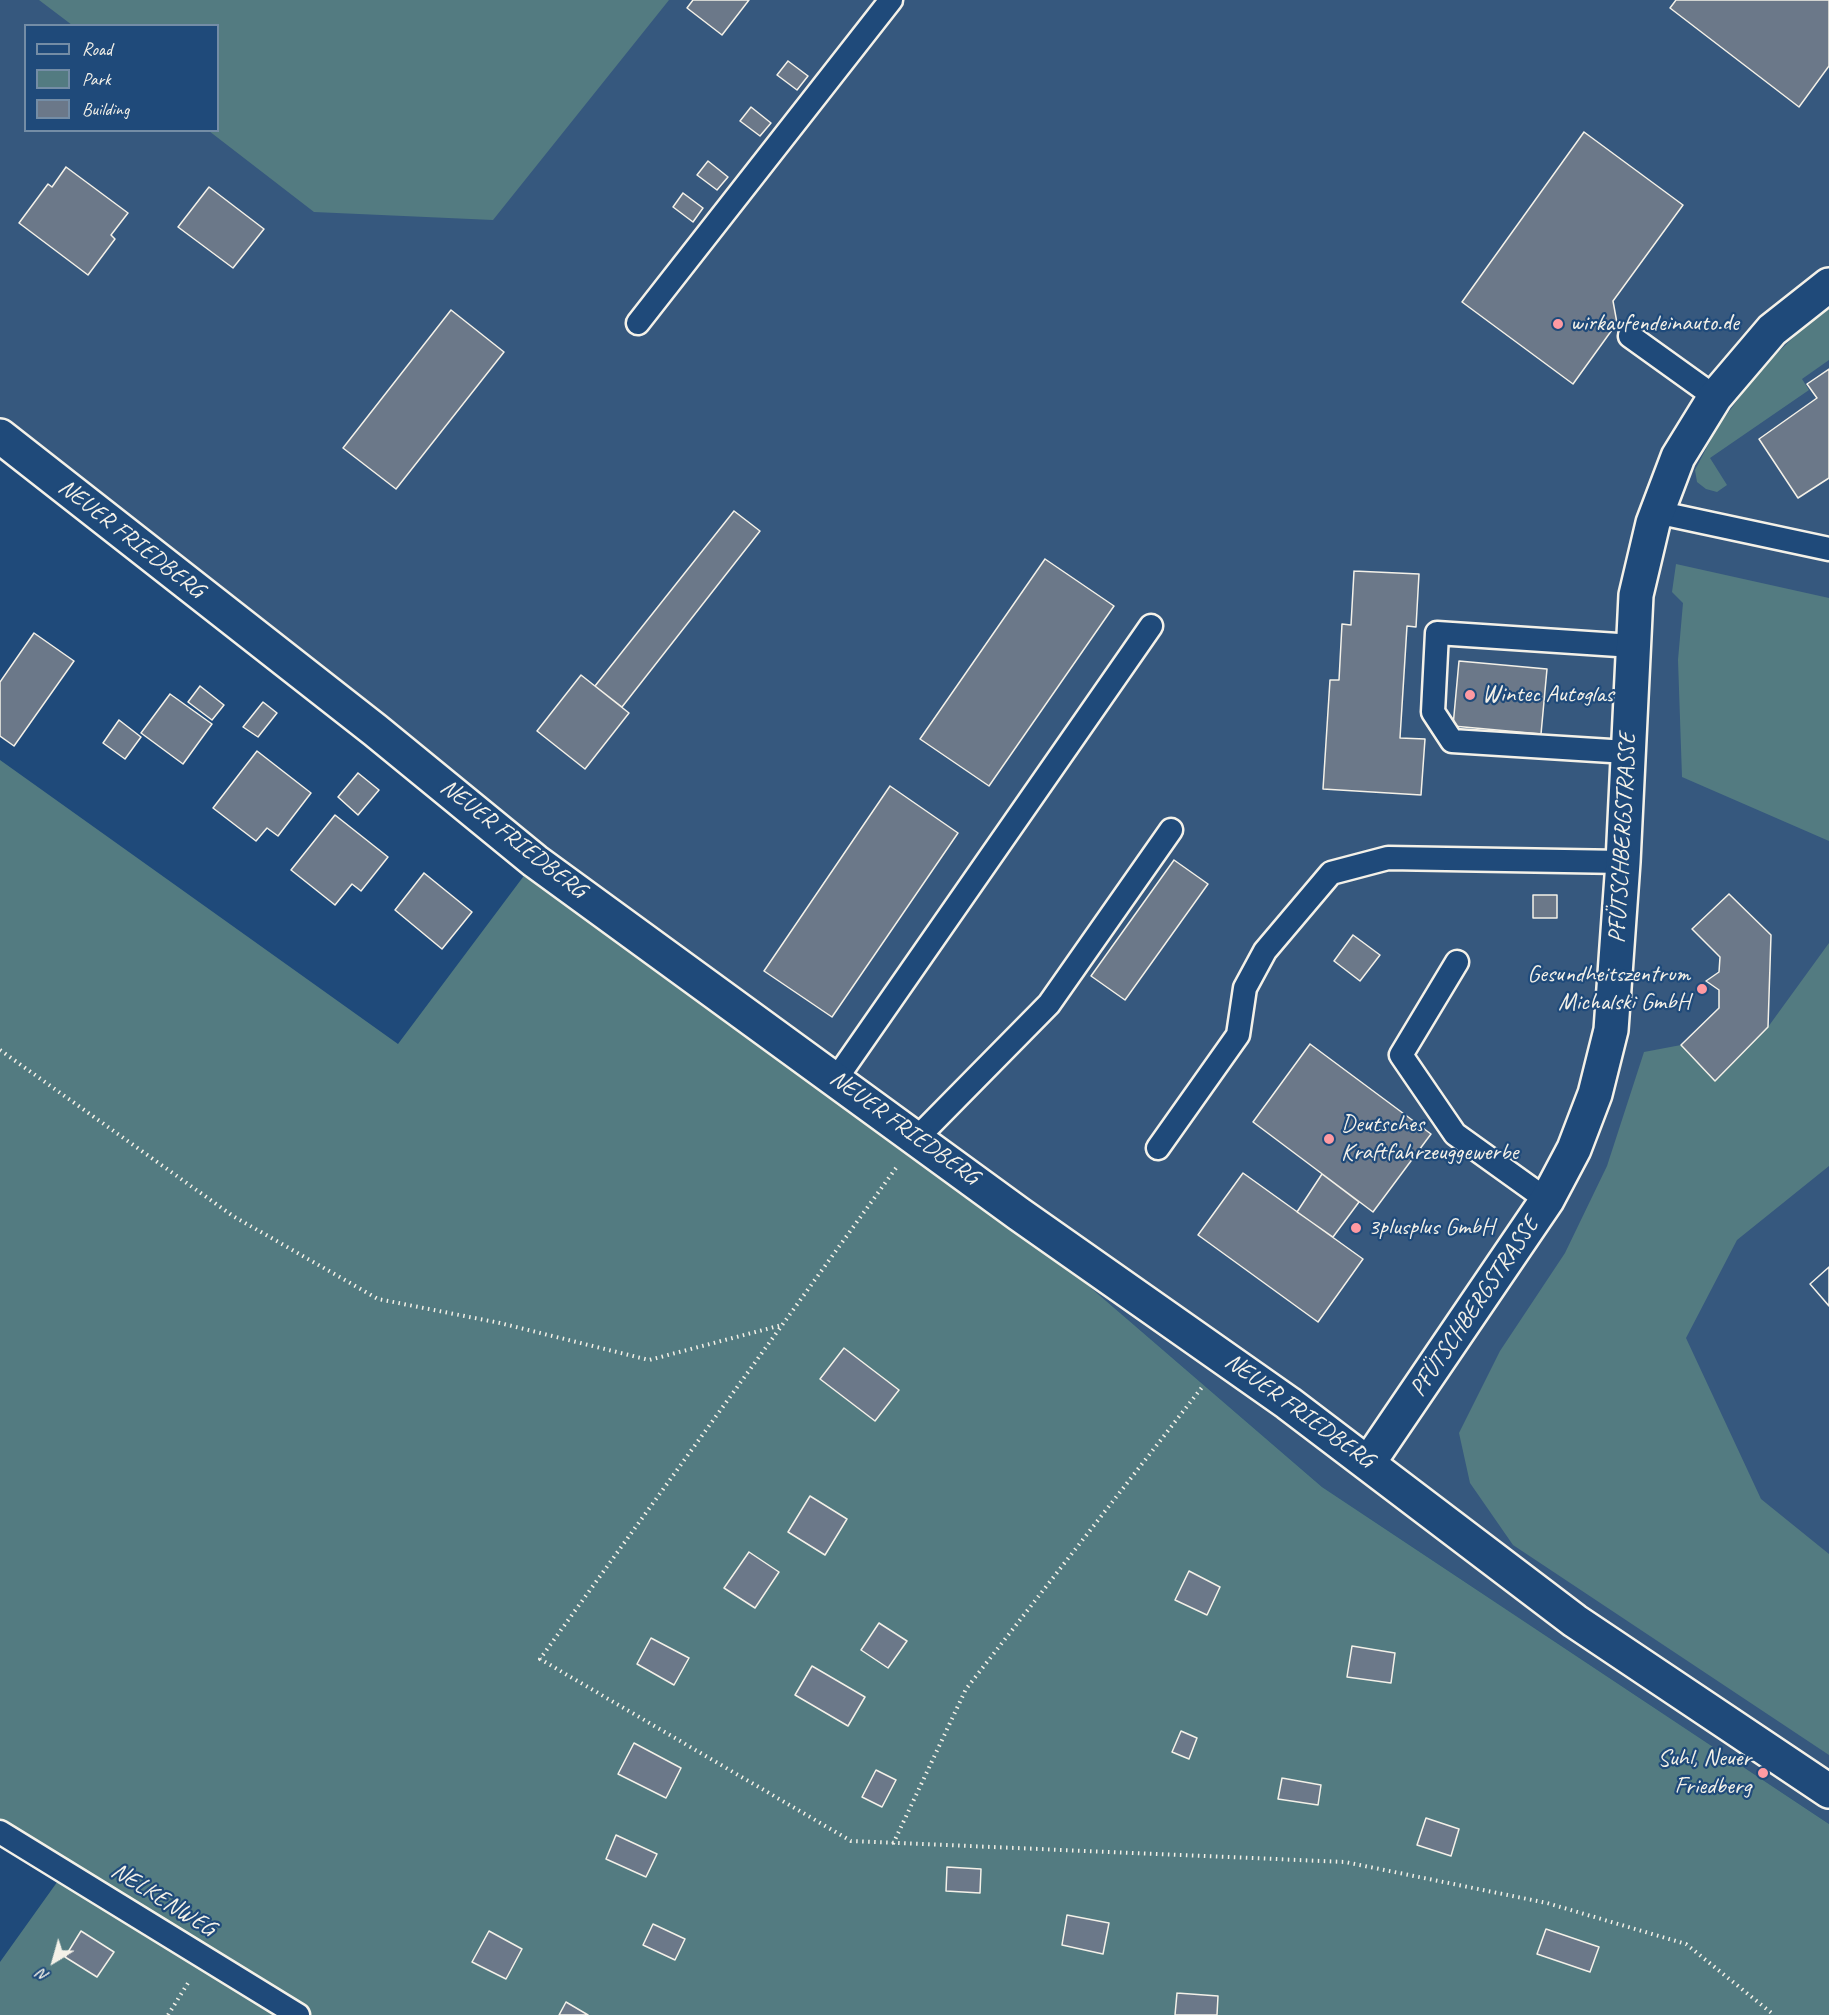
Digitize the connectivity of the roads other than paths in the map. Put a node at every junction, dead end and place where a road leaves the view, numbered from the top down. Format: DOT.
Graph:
graph roads {
  1 [pos="891,0"];
  2 [pos="1829,285"];
  3 [pos="638,323"];
  4 [pos="1630,336"];
  5 [pos="1715,397"];
  6 [pos="0,436"];
  7 [pos="1656,513"];
  8 [pos="1829,549"];
  9 [pos="1151,627"];
  10 [pos="1633,646"];
  11 [pos="1627,753"];
  12 [pos="1172,830"];
  13 [pos="1623,862"];
  14 [pos="1457,962"];
  15 [pos="836,1079"];
  16 [pos="918,1138"];
  17 [pos="1158,1148"];
  18 [pos="1547,1200"];
  19 [pos="1369,1462"];
  20 [pos="1829,1791"];
  21 [pos="0,1832"];
  22 [pos="298,2015"];
  1 -- 3 [label="lane"];
  2 -- 5 [label="street, PFÜTSCHBERGSTRASSE"];
  4 -- 5 [label="lane"];
  5 -- 7 [label="street, PFÜTSCHBERGSTRASSE"];
  6 -- 15 [label="street, NEUER FRIEDBERG"];
  7 -- 8 [label="lane"];
  7 -- 10 [label="street, PFÜTSCHBERGSTRASSE"];
  9 -- 15 [label="lane"];
  10 -- 11 [label="street, PFÜTSCHBERGSTRASSE"];
  10 -- 11 [label="lane"];
  11 -- 13 [label="street, PFÜTSCHBERGSTRASSE"];
  12 -- 16 [label="lane"];
  13 -- 17 [label="lane"];
  13 -- 18 [label="street, PFÜTSCHBERGSTRASSE"];
  14 -- 18 [label="lane"];
  15 -- 16 [label="street, NEUER FRIEDBERG"];
  16 -- 19 [label="street, NEUER FRIEDBERG"];
  18 -- 19 [label="street, PFÜTSCHBERGSTRASSE"];
  19 -- 20 [label="street, NEUER FRIEDBERG"];
  21 -- 22 [label="lane, NELKENWEG"];
}
